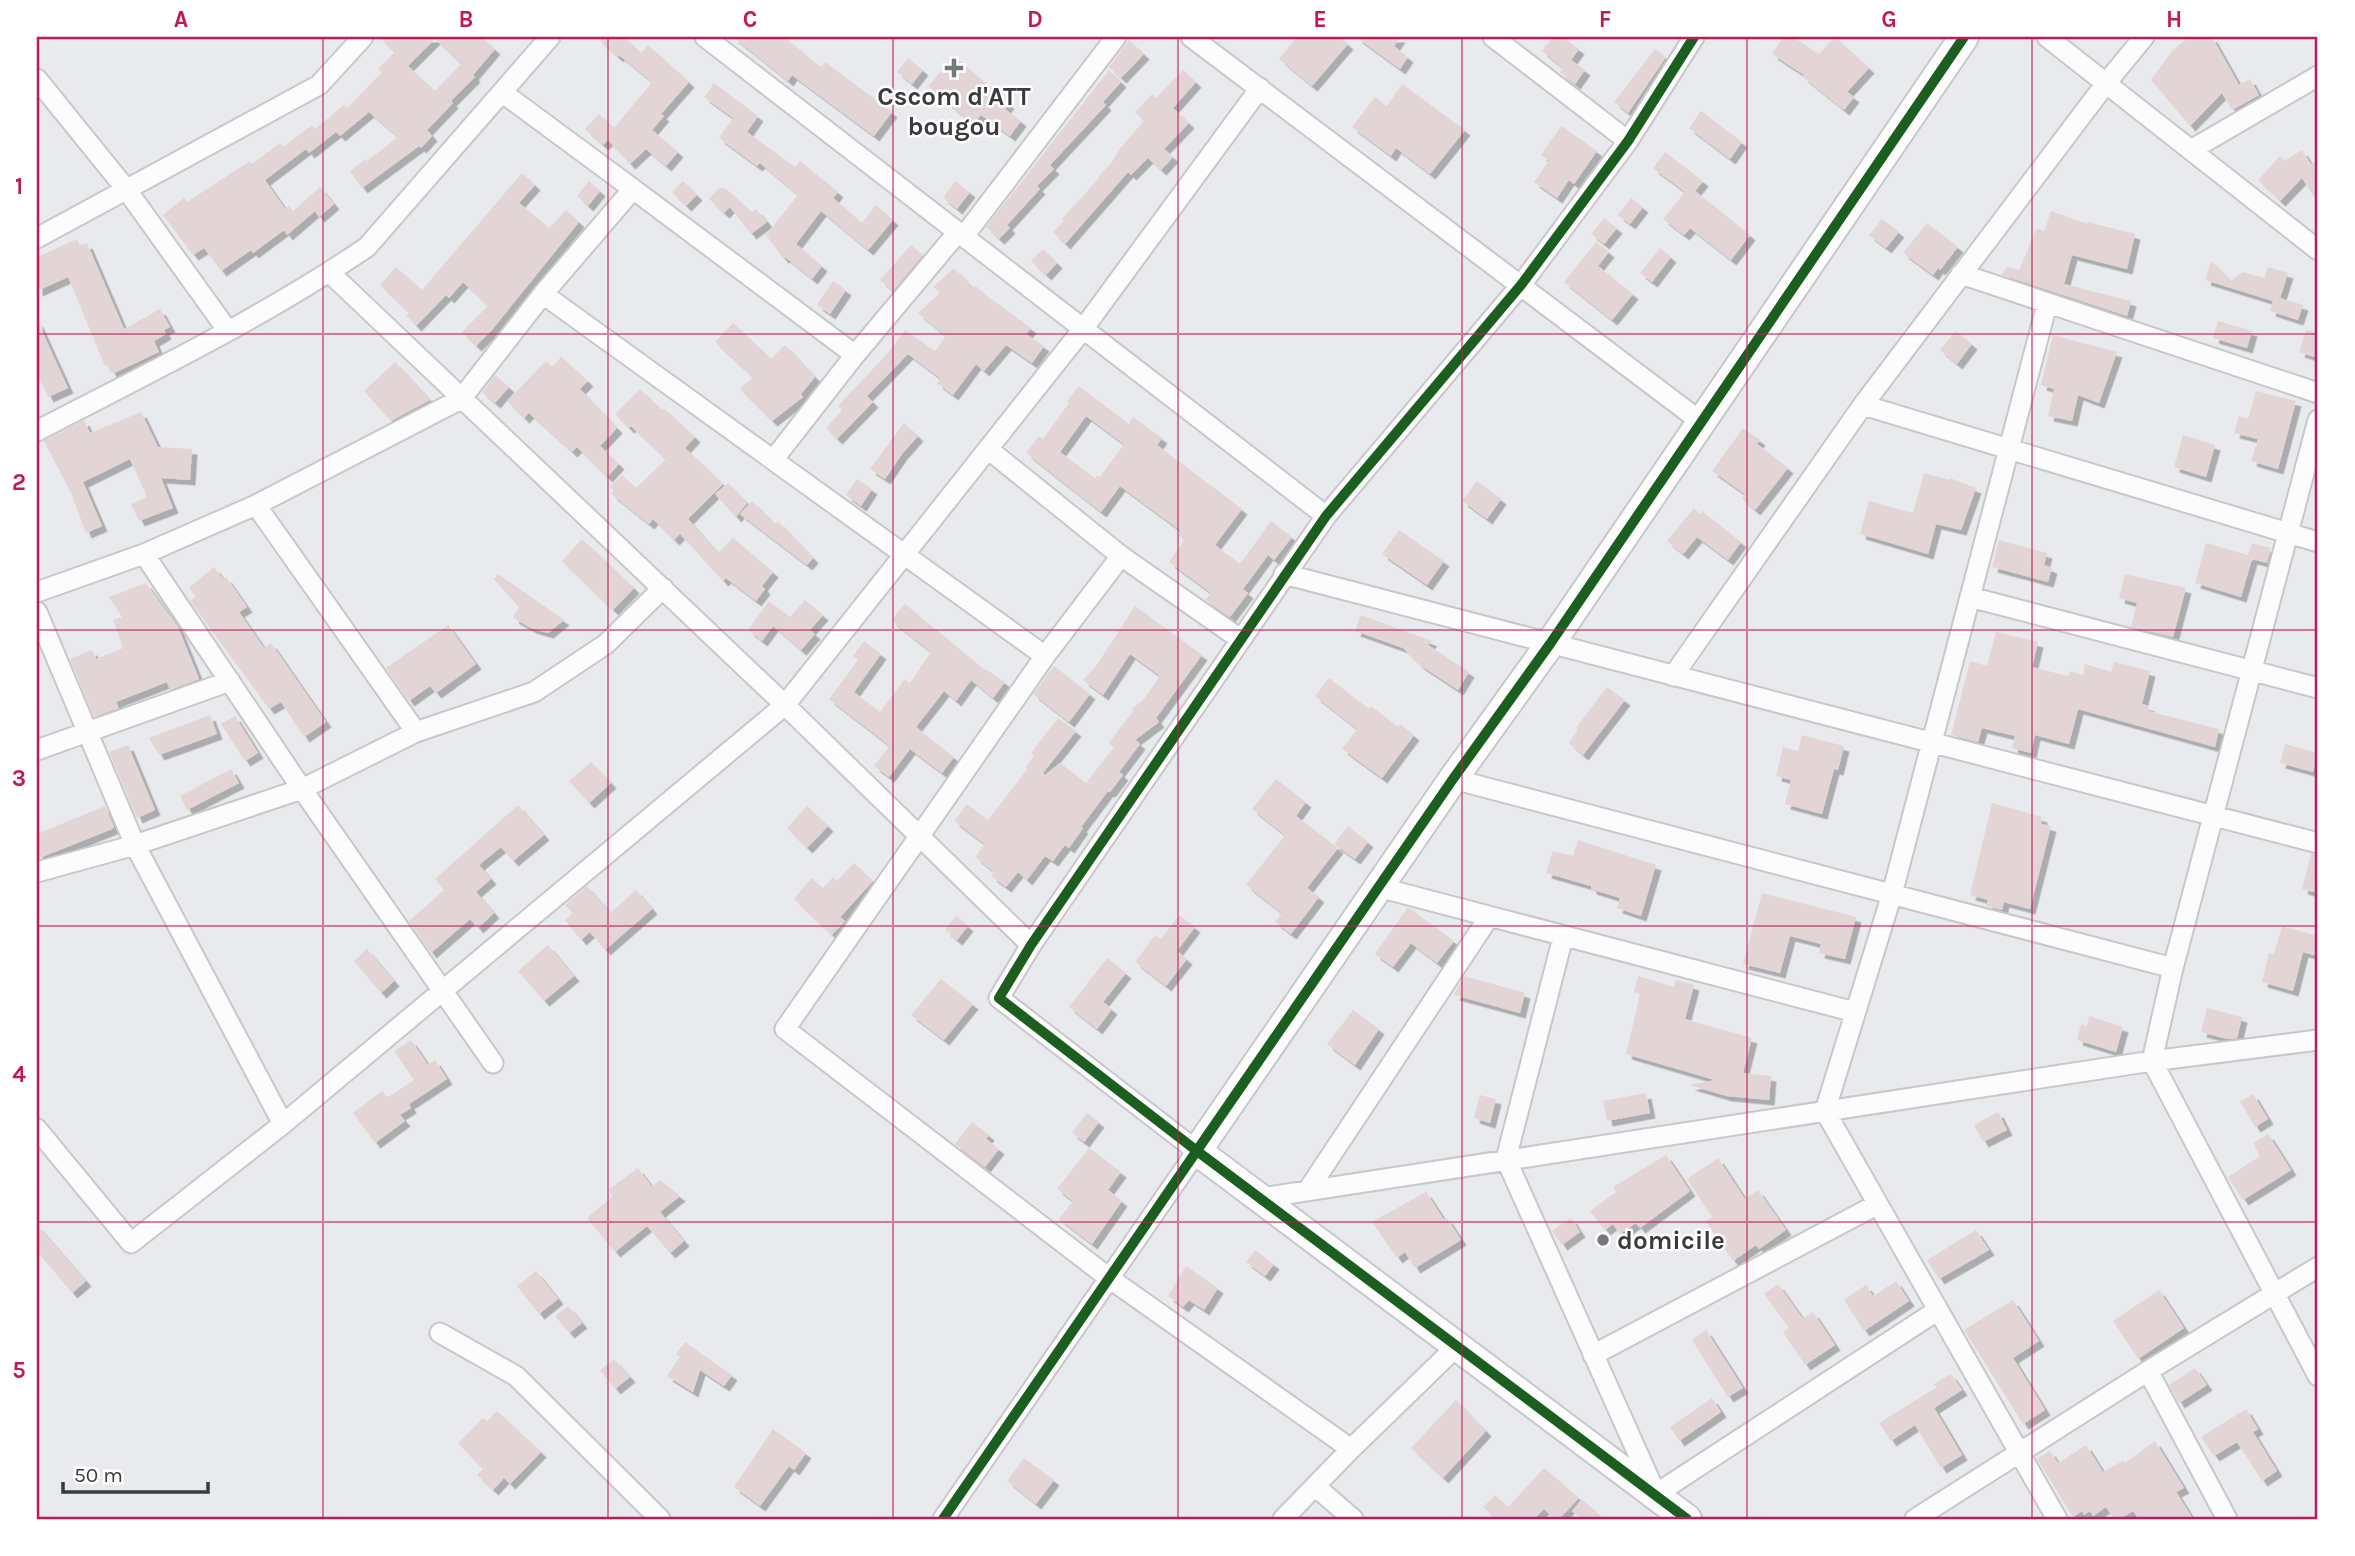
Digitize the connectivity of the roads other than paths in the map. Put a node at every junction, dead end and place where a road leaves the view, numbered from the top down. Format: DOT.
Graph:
graph roads {
  1 [pos="363,37"];
  2 [pos="550,37"];
  3 [pos="705,37"];
  4 [pos="1116,37"];
  5 [pos="1493,37"];
  6 [pos="1694,37"];
  7 [pos="1964,37"];
  8 [pos="2047,37"];
  9 [pos="2144,37"];
  10 [pos="1195,38"];
  11 [pos="2318,76"];
  12 [pos="37,79"];
  13 [pos="2107,82"];
  14 [pos="1260,89"];
  15 [pos="503,93"];
  16 [pos="1628,141"];
  17 [pos="2191,150"];
  18 [pos="126,189"];
  19 [pos="633,189"];
  20 [pos="961,234"];
  21 [pos="37,237"];
  22 [pos="2318,250"];
  23 [pos="330,273"];
  24 [pos="1961,274"];
  25 [pos="1521,285"];
  26 [pos="543,294"];
  27 [pos="2047,303"];
  28 [pos="1083,329"];
  29 [pos="228,331"];
  30 [pos="855,355"];
  31 [pos="2318,393"];
  32 [pos="461,398"];
  33 [pos="1863,405"];
  34 [pos="2318,420"];
  35 [pos="1700,421"];
  36 [pos="37,431"];
  37 [pos="2009,447"];
  38 [pos="988,449"];
  39 [pos="773,460"];
  40 [pos="256,505"];
  41 [pos="1326,516"];
  42 [pos="2288,534"];
  43 [pos="2318,542"];
  44 [pos="144,554"];
  45 [pos="904,555"];
  46 [pos="1121,556"];
  47 [pos="1284,575"];
  48 [pos="663,588"];
  49 [pos="37,592"];
  50 [pos="1970,597"];
  51 [pos="37,612"];
  52 [pos="1240,639"];
  53 [pos="1550,643"];
  54 [pos="1045,656"];
  55 [pos="2252,670"];
  56 [pos="1673,676"];
  57 [pos="230,681"];
  58 [pos="2318,688"];
  59 [pos="785,705"];
  60 [pos="415,732"];
  61 [pos="88,733"];
  62 [pos="1931,743"];
  63 [pos="37,750"];
  64 [pos="1453,779"];
  65 [pos="302,789"];
  66 [pos="2213,816"];
  67 [pos="920,836"];
  68 [pos="2318,844"];
  69 [pos="135,845"];
  70 [pos="37,872"];
  71 [pos="1378,887"];
  72 [pos="1892,894"];
  73 [pos="1489,917"];
  74 [pos="1563,937"];
  75 [pos="1031,945"];
  76 [pos="2174,968"];
  77 [pos="444,991"];
  78 [pos="1855,1013"];
  79 [pos="2318,1040"];
  80 [pos="2152,1061"];
  81 [pos="493,1063"];
  82 [pos="1825,1111"];
  83 [pos="283,1124"];
  84 [pos="37,1129"];
  85 [pos="1197,1151"];
  86 [pos="1506,1159"];
  87 [pos="1308,1190"];
  88 [pos="1261,1198"];
  89 [pos="1878,1204"];
  90 [pos="2318,1268"];
  91 [pos="1109,1278"];
  92 [pos="2275,1294"];
  93 [pos="1938,1310"];
  94 [pos="440,1333"];
  95 [pos="1456,1347"];
  96 [pos="1593,1355"];
  97 [pos="2148,1371"];
  98 [pos="2318,1376"];
  99 [pos="1350,1449"];
  100 [pos="2019,1452"];
  101 [pos="1315,1486"];
  102 [pos="1656,1494"];
  103 [pos="660,1519"];
  104 [pos="943,1519"];
  105 [pos="1283,1519"];
  106 [pos="1353,1519"];
  107 [pos="1687,1519"];
  108 [pos="1915,1519"];
  109 [pos="2057,1519"];
  110 [pos="2227,1519"];
  1 -- 18 [label="street"];
  2 -- 15 [label="street"];
  3 -- 20 [label="street"];
  4 -- 20 [label="street"];
  5 -- 16 [label="street"];
  6 -- 16 [label="street"];
  7 -- 35 [label="street"];
  8 -- 13 [label="street"];
  9 -- 13 [label="street"];
  10 -- 14 [label="street"];
  11 -- 17 [label="street"];
  12 -- 18 [label="street"];
  13 -- 17 [label="street"];
  13 -- 24 [label="street"];
  14 -- 25 [label="street"];
  14 -- 28 [label="street"];
  15 -- 19 [label="street"];
  15 -- 23 [label="street"];
  16 -- 25 [label="street"];
  17 -- 22 [label="street"];
  18 -- 21 [label="street"];
  18 -- 29 [label="street"];
  19 -- 26 [label="street"];
  19 -- 30 [label="street"];
  20 -- 28 [label="street"];
  20 -- 30 [label="street"];
  23 -- 29 [label="street"];
  23 -- 32 [label="street"];
  24 -- 27 [label="street"];
  24 -- 33 [label="street"];
  25 -- 35 [label="street"];
  25 -- 41 [label="street"];
  26 -- 32 [label="street"];
  26 -- 39 [label="street"];
  27 -- 31 [label="street"];
  27 -- 37 [label="street"];
  28 -- 38 [label="street"];
  28 -- 41 [label="street"];
  29 -- 36 [label="street"];
  30 -- 39 [label="street"];
  32 -- 40 [label="street"];
  32 -- 48 [label="street"];
  33 -- 37 [label="street"];
  33 -- 56 [label="street"];
  34 -- 42 [label="street"];
  35 -- 53 [label="street"];
  37 -- 42 [label="street"];
  37 -- 50 [label="street"];
  38 -- 45 [label="street"];
  38 -- 46 [label="street"];
  39 -- 45 [label="street"];
  40 -- 44 [label="street"];
  40 -- 60 [label="street"];
  41 -- 47 [label="street"];
  42 -- 43 [label="street"];
  42 -- 55 [label="street"];
  44 -- 49 [label="street"];
  44 -- 57 [label="street"];
  45 -- 54 [label="street"];
  45 -- 59 [label="street"];
  46 -- 52 [label="street"];
  46 -- 54 [label="street"];
  47 -- 52 [label="street"];
  47 -- 53 [label="street"];
  48 -- 59 [label="street"];
  48 -- 60 [label="street"];
  50 -- 55 [label="street"];
  50 -- 62 [label="street"];
  51 -- 61 [label="street"];
  52 -- 75 [label="street"];
  53 -- 56 [label="street"];
  53 -- 64 [label="street"];
  54 -- 67 [label="street"];
  55 -- 58 [label="street"];
  55 -- 66 [label="street"];
  56 -- 62 [label="street"];
  57 -- 61 [label="street"];
  57 -- 65 [label="street"];
  59 -- 67 [label="street"];
  59 -- 77 [label="street"];
  60 -- 65 [label="street"];
  61 -- 63 [label="street"];
  61 -- 69 [label="street"];
  62 -- 66 [label="street"];
  62 -- 72 [label="street"];
  64 -- 71 [label="street"];
  64 -- 72 [label="street"];
  65 -- 69 [label="street"];
  65 -- 77 [label="street"];
  66 -- 68 [label="street"];
  66 -- 76 [label="street"];
  67 -- 75 [label="street"];
  67 -- 91 [label="street"];
  69 -- 70 [label="street"];
  69 -- 83 [label="street"];
  71 -- 73 [label="street"];
  71 -- 85 [label="street"];
  72 -- 76 [label="street"];
  72 -- 78 [label="street"];
  73 -- 74 [label="street"];
  73 -- 87 [label="street"];
  74 -- 78 [label="street"];
  74 -- 86 [label="street"];
  75 -- 85 [label="street"];
  76 -- 80 [label="street"];
  77 -- 81 [label="street"];
  77 -- 83 [label="street"];
  78 -- 82 [label="street"];
  79 -- 80 [label="street"];
  80 -- 82 [label="street"];
  80 -- 92 [label="street"];
  82 -- 86 [label="street"];
  82 -- 89 [label="street"];
  83 -- 84 [label="street"];
  85 -- 88 [label="street"];
  85 -- 91 [label="street"];
  86 -- 87 [label="street"];
  86 -- 96 [label="street"];
  87 -- 88 [label="street"];
  88 -- 95 [label="street"];
  89 -- 93 [label="street"];
  89 -- 96 [label="street"];
  90 -- 92 [label="street"];
  91 -- 99 [label="street"];
  91 -- 104 [label="street"];
  92 -- 97 [label="street"];
  92 -- 98 [label="street"];
  93 -- 100 [label="street"];
  93 -- 102 [label="street"];
  94 -- 103 [label="street"];
  95 -- 99 [label="street"];
  95 -- 102 [label="street"];
  96 -- 102 [label="street"];
  97 -- 100 [label="street"];
  97 -- 110 [label="street"];
  99 -- 101 [label="street"];
  100 -- 108 [label="street"];
  100 -- 109 [label="street"];
  101 -- 105 [label="street"];
  101 -- 106 [label="street"];
  102 -- 107 [label="street"];
}
